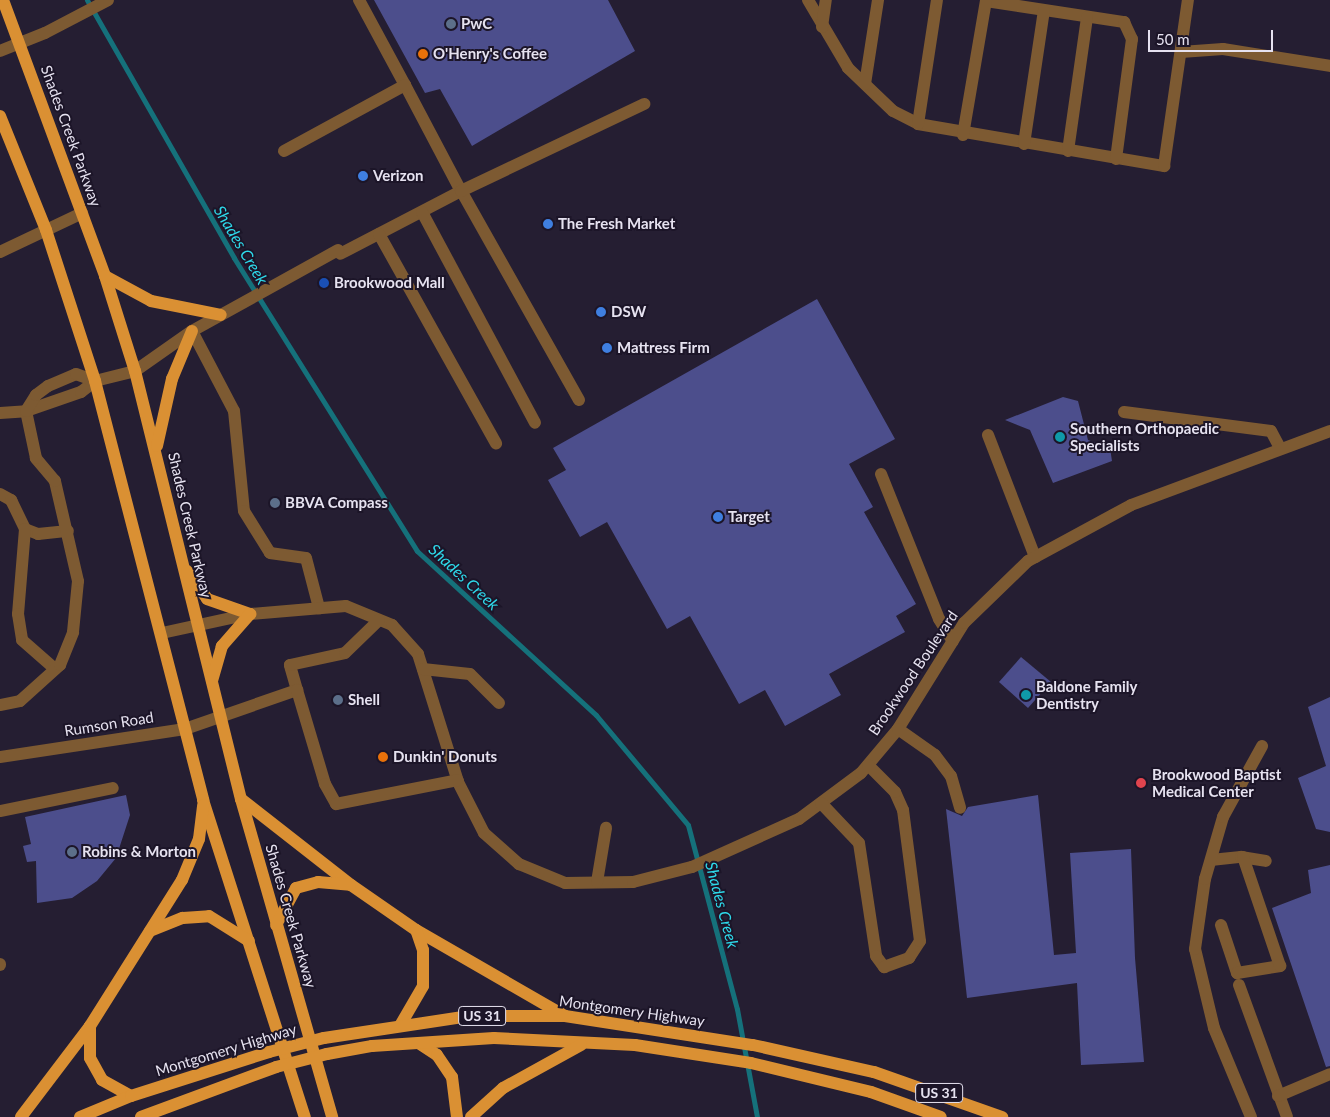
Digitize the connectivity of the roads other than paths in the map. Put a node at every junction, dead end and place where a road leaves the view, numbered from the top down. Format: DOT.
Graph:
graph roads {
  1 [pos="3,0"];
  2 [pos="108,0"];
  3 [pos="359,0"];
  4 [pos="808,0"];
  5 [pos="826,0"];
  6 [pos="878,0"];
  7 [pos="938,0"];
  8 [pos="1188,0"];
  9 [pos="986,1"];
  10 [pos="1044,10"];
  11 [pos="1087,17"];
  12 [pos="822,27"];
  13 [pos="20,42"];
  14 [pos="0,51"];
  15 [pos="1181,52"];
  16 [pos="1330,66"];
  17 [pos="865,84"];
  18 [pos="405,85"];
  19 [pos="644,104"];
  20 [pos="0,116"];
  21 [pos="918,124"];
  22 [pos="963,135"];
  23 [pos="1024,144"];
  24 [pos="284,151"];
  25 [pos="1068,151"];
  26 [pos="1116,158"];
  27 [pos="461,191"];
  28 [pos="422,212"];
  29 [pos="82,213"];
  30 [pos="46,230"];
  31 [pos="379,234"];
  32 [pos="0,252"];
  33 [pos="105,276"];
  34 [pos="221,316"];
  35 [pos="192,331"];
  36 [pos="135,371"];
  37 [pos="95,381"];
  38 [pos="579,400"];
  39 [pos="26,411"];
  40 [pos="1124,412"];
  41 [pos="0,413"];
  42 [pos="535,422"];
  43 [pos="1330,431"];
  44 [pos="988,435"];
  45 [pos="496,443"];
  46 [pos="1280,448"];
  47 [pos="157,449"];
  48 [pos="881,474"];
  49 [pos="0,494"];
  50 [pos="25,529"];
  51 [pos="68,531"];
  52 [pos="1035,557"];
  53 [pos="184,568"];
  54 [pos="319,608"];
  55 [pos="250,614"];
  56 [pos="379,620"];
  57 [pos="196,626"];
  58 [pos="162,634"];
  59 [pos="953,641"];
  60 [pos="55,669"];
  61 [pos="423,669"];
  62 [pos="212,680"];
  63 [pos="297,690"];
  64 [pos="499,703"];
  65 [pos="0,705"];
  66 [pos="221,718"];
  67 [pos="186,729"];
  68 [pos="898,729"];
  69 [pos="1262,746"];
  70 [pos="0,757"];
  71 [pos="868,765"];
  72 [pos="458,780"];
  73 [pos="113,788"];
  74 [pos="241,799"];
  75 [pos="203,800"];
  76 [pos="821,802"];
  77 [pos="960,808"];
  78 [pos="0,810"];
  79 [pos="606,828"];
  80 [pos="1243,857"];
  81 [pos="1211,860"];
  82 [pos="1266,861"];
  83 [pos="597,882"];
  84 [pos="351,885"];
  85 [pos="276,925"];
  86 [pos="1221,925"];
  87 [pos="150,930"];
  88 [pos="416,930"];
  89 [pos="249,941"];
  90 [pos="1239,986"];
  91 [pos="565,1016"];
  92 [pos="401,1024"];
  93 [pos="90,1026"];
  94 [pos="420,1044"];
  95 [pos="581,1045"];
  96 [pos="1330,1074"];
  97 [pos="131,1096"];
  98 [pos="1278,1096"];
  99 [pos="21,1117"];
  100 [pos="80,1117"];
  101 [pos="141,1117"];
  102 [pos="305,1117"];
  103 [pos="332,1117"];
  104 [pos="457,1117"];
  105 [pos="472,1117"];
  106 [pos="941,1117"];
  107 [pos="1002,1117"];
  108 [pos="1251,1117"];
  109 [pos="1287,1117"];
  1 -- 13 [label="main road, Shades Creek Parkway"];
  2 -- 13 [label="street"];
  3 -- 18 [label="street"];
  4 -- 12 [label="street"];
  5 -- 12 [label="street"];
  6 -- 17 [label="street"];
  7 -- 21 [label="street"];
  8 -- 15 [label="street"];
  9 -- 10 [label="street"];
  9 -- 22 [label="street"];
  10 -- 11 [label="street"];
  10 -- 23 [label="street"];
  11 -- 25 [label="street"];
  11 -- 26 [label="street"];
  12 -- 17 [label="street"];
  13 -- 14 [label="street"];
  13 -- 29 [label="main road, Shades Creek Parkway"];
  15 -- 16 [label="street"];
  15 -- 26 [label="street"];
  17 -- 21 [label="street"];
  18 -- 24 [label="street"];
  18 -- 27 [label="street"];
  19 -- 27 [label="street"];
  20 -- 30 [label="main road"];
  21 -- 22 [label="street"];
  22 -- 23 [label="street"];
  23 -- 25 [label="street"];
  25 -- 26 [label="street"];
  27 -- 28 [label="street"];
  27 -- 38 [label="street"];
  28 -- 31 [label="street"];
  28 -- 42 [label="street"];
  29 -- 30 [label="street"];
  29 -- 33 [label="main road, Shades Creek Parkway"];
  30 -- 32 [label="street"];
  30 -- 37 [label="main road"];
  31 -- 34 [label="street"];
  31 -- 45 [label="street"];
  33 -- 34 [label="main road"];
  33 -- 36 [label="main road, Shades Creek Parkway"];
  34 -- 35 [label="street"];
  35 -- 36 [label="street"];
  35 -- 47 [label="main road"];
  35 -- 54 [label="street"];
  36 -- 37 [label="street"];
  36 -- 47 [label="main road, Shades Creek Parkway"];
  37 -- 39 [label="street"];
  37 -- 58 [label="main road"];
  39 -- 41 [label="street"];
  39 -- 51 [label="street"];
  40 -- 46 [label="street"];
  43 -- 46 [label="street, Brookwood Boulevard"];
  44 -- 52 [label="street"];
  46 -- 52 [label="street, Brookwood Boulevard"];
  47 -- 53 [label="main road, Shades Creek Parkway"];
  48 -- 59 [label="street"];
  49 -- 50 [label="street"];
  50 -- 51 [label="street"];
  50 -- 60 [label="street"];
  51 -- 60 [label="street"];
  52 -- 59 [label="street, Brookwood Boulevard"];
  53 -- 55 [label="main road"];
  53 -- 57 [label="main road, Shades Creek Parkway"];
  54 -- 55 [label="street, Brookwood Boulevard"];
  54 -- 56 [label="street, Brookwood Boulevard"];
  55 -- 57 [label="street, Brookwood Boulevard"];
  55 -- 62 [label="main road"];
  56 -- 61 [label="street, Brookwood Boulevard"];
  56 -- 63 [label="street"];
  57 -- 58 [label="street, Brookwood Boulevard"];
  57 -- 62 [label="main road, Shades Creek Parkway"];
  58 -- 67 [label="main road"];
  59 -- 68 [label="street, Brookwood Boulevard"];
  60 -- 65 [label="street"];
  61 -- 64 [label="street"];
  61 -- 72 [label="street, Brookwood Boulevard"];
  62 -- 66 [label="main road, Shades Creek Parkway"];
  63 -- 66 [label="street, Rumson Road"];
  63 -- 72 [label="street"];
  66 -- 67 [label="street, Rumson Road"];
  66 -- 74 [label="main road, Shades Creek Parkway"];
  67 -- 70 [label="street, Rumson Road"];
  67 -- 75 [label="main road"];
  68 -- 71 [label="street, Brookwood Boulevard"];
  68 -- 77 [label="street"];
  69 -- 81 [label="street"];
  71 -- 76 [label="street, Brookwood Boulevard"];
  71 -- 76 [label="street"];
  72 -- 83 [label="street, Brookwood Boulevard"];
  73 -- 78 [label="street"];
  74 -- 84 [label="main road"];
  74 -- 85 [label="main road, Shades Creek Parkway"];
  75 -- 87 [label="main road"];
  75 -- 89 [label="main road"];
  76 -- 83 [label="street, Brookwood Boulevard"];
  79 -- 83 [label="street"];
  80 -- 81 [label="street"];
  80 -- 82 [label="street"];
  80 -- 86 [label="street"];
  81 -- 108 [label="street"];
  84 -- 85 [label="main road"];
  84 -- 88 [label="main road"];
  85 -- 103 [label="main road, Shades Creek Parkway"];
  87 -- 89 [label="main road"];
  87 -- 93 [label="main road"];
  88 -- 91 [label="main road"];
  88 -- 92 [label="main road"];
  89 -- 102 [label="main road"];
  90 -- 98 [label="street"];
  91 -- 92 [label="main road, Montgomery Highway / US 31"];
  91 -- 107 [label="main road, Montgomery Highway / US 31"];
  92 -- 97 [label="main road, Montgomery Highway / US 31, bridge"];
  93 -- 97 [label="main road"];
  93 -- 99 [label="main road"];
  94 -- 95 [label="main road, Montgomery Highway / US 31"];
  94 -- 101 [label="main road, Montgomery Highway / US 31, bridge"];
  94 -- 104 [label="main road"];
  95 -- 105 [label="main road"];
  95 -- 106 [label="main road, Montgomery Highway / US 31"];
  96 -- 98 [label="street"];
  97 -- 100 [label="main road, Montgomery Highway / US 31"];
  98 -- 109 [label="street"];
}
